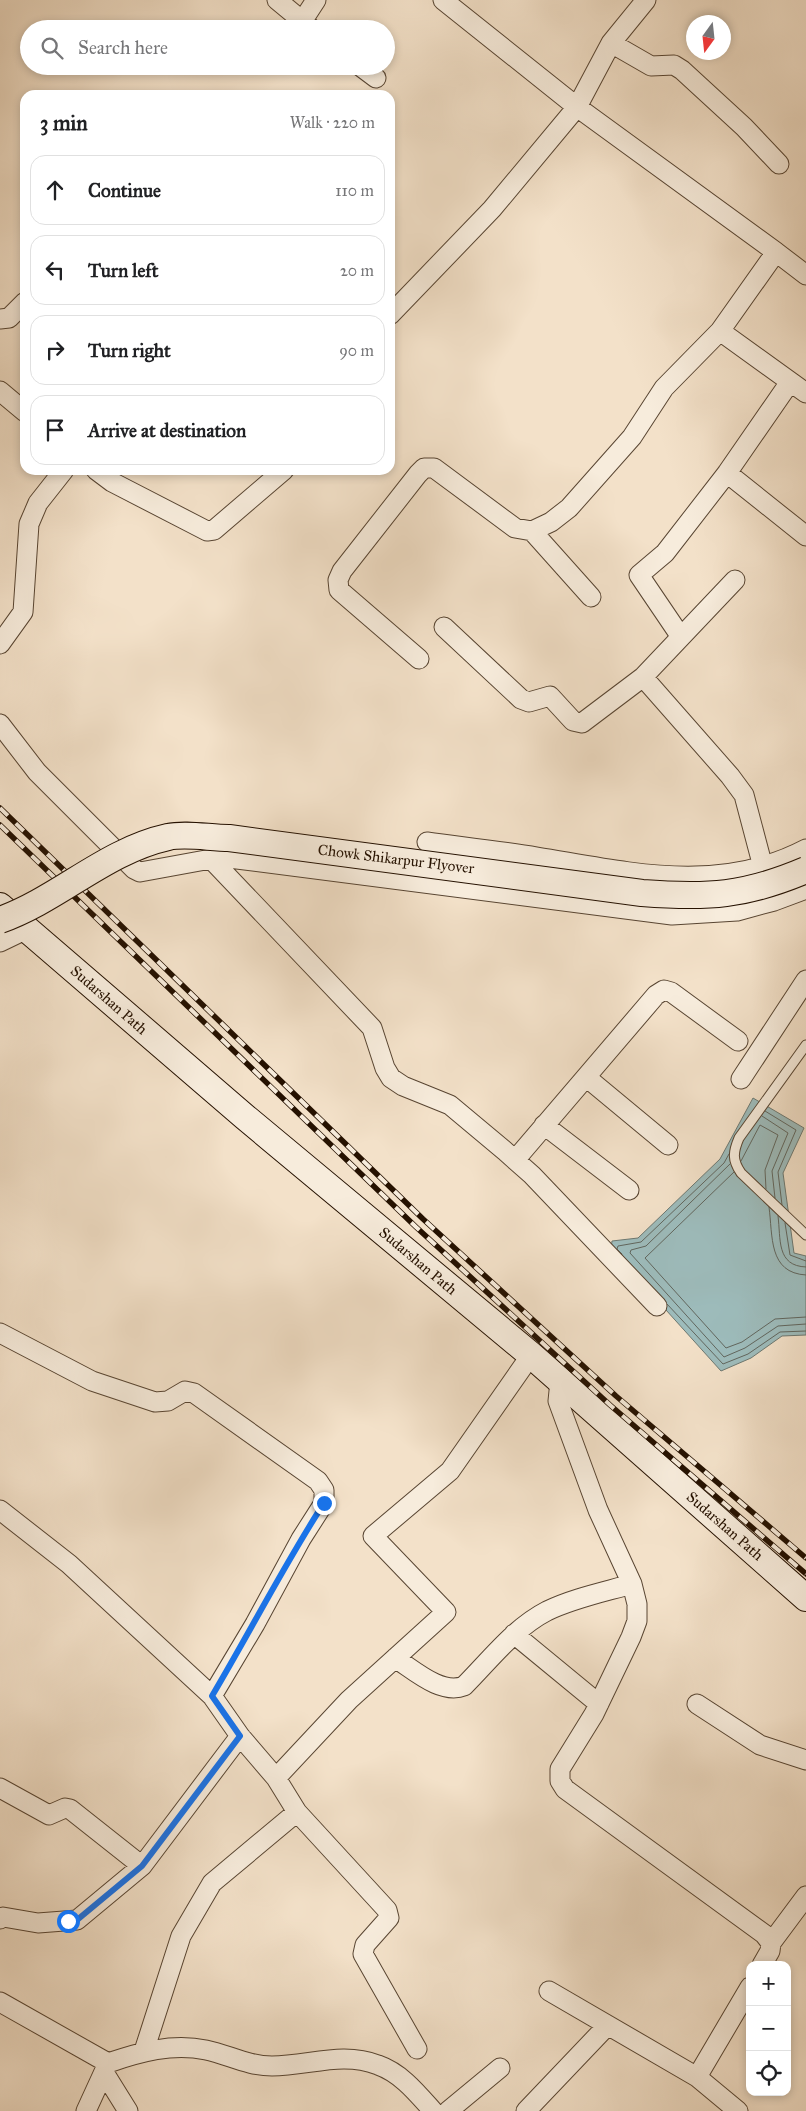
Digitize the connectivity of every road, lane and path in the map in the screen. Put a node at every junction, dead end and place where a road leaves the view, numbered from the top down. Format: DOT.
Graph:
graph roads {
  1 [pos="277,0"];
  2 [pos="316,0"];
  3 [pos="443,0"];
  4 [pos="646,0"];
  5 [pos="303,20"];
  6 [pos="309,20"];
  7 [pos="611,43"];
  8 [pos="372,75"];
  9 [pos="376,78"];
  10 [pos="577,107"];
  11 [pos="780,164"];
  12 [pos="776,252"];
  13 [pos="806,275"];
  14 [pos="20,307"];
  15 [pos="395,310"];
  16 [pos="0,319"];
  17 [pos="720,331"];
  18 [pos="790,382"];
  19 [pos="0,391"];
  20 [pos="806,393"];
  21 [pos="20,408"];
  22 [pos="727,473"];
  23 [pos="60,475"];
  24 [pos="103,475"];
  25 [pos="278,475"];
  26 [pos="532,531"];
  27 [pos="806,536"];
  28 [pos="735,580"];
  29 [pos="591,597"];
  30 [pos="444,627"];
  31 [pos="681,637"];
  32 [pos="0,644"];
  33 [pos="419,659"];
  34 [pos="642,677"];
  35 [pos="0,724"];
  36 [pos="428,842"];
  37 [pos="806,849"];
  38 [pos="211,859"];
  39 [pos="763,867"];
  40 [pos="806,870"];
  41 [pos="806,889"];
  42 [pos="0,906"];
  43 [pos="0,920"];
  44 [pos="27,929"];
  45 [pos="0,942"];
  46 [pos="806,980"];
  47 [pos="738,1041"];
  48 [pos="806,1045"];
  49 [pos="586,1077"];
  50 [pos="741,1079"];
  51 [pos="544,1125"];
  52 [pos="668,1145"];
  53 [pos="515,1160"];
  54 [pos="629,1190"];
  55 [pos="806,1235"];
  56 [pos="657,1306"];
  57 [pos="0,1332"];
  58 [pos="531,1354"];
  59 [pos="560,1381"];
  60 [pos="0,1510"];
  61 [pos="632,1584"];
  62 [pos="806,1598"];
  63 [pos="514,1634"];
  64 [pos="395,1658"];
  65 [pos="212,1696"];
  66 [pos="599,1704"];
  67 [pos="697,1704"];
  68 [pos="240,1736"];
  69 [pos="806,1760"];
  70 [pos="276,1778"];
  71 [pos="0,1788"];
  72 [pos="297,1812"];
  73 [pos="142,1866"];
  74 [pos="806,1896"];
  75 [pos="1,1917"];
  76 [pos="771,1943"];
  77 [pos="764,1961"];
  78 [pos="549,1991"];
  79 [pos="746,1994"];
  80 [pos="0,2002"];
  81 [pos="607,2026"];
  82 [pos="418,2049"];
  83 [pos="144,2051"];
  84 [pos="107,2068"];
  85 [pos="500,2068"];
  86 [pos="697,2077"];
  87 [pos="86,2111"];
  88 [pos="128,2111"];
  89 [pos="433,2111"];
  90 [pos="448,2111"];
  91 [pos="526,2111"];
  92 [pos="738,2111"];
  1 -- 5 [label="street"];
  2 -- 6 [label="street"];
  3 -- 10 [label="street"];
  4 -- 7 [label="street"];
  7 -- 10 [label="street"];
  7 -- 11 [label="street"];
  8 -- 9 [label="street"];
  10 -- 12 [label="street"];
  10 -- 15 [label="street"];
  12 -- 13 [label="street"];
  12 -- 17 [label="street"];
  14 -- 16 [label="street"];
  17 -- 18 [label="street"];
  17 -- 26 [label="street"];
  18 -- 20 [label="street"];
  18 -- 22 [label="street"];
  19 -- 21 [label="street"];
  22 -- 27 [label="street"];
  22 -- 31 [label="street"];
  23 -- 32 [label="street"];
  24 -- 25 [label="street"];
  26 -- 29 [label="street"];
  26 -- 33 [label="street"];
  28 -- 31 [label="street"];
  30 -- 34 [label="street"];
  31 -- 34 [label="street"];
  34 -- 39 [label="street"];
  35 -- 38 [label="street"];
  36 -- 39 [label="street"];
  37 -- 39 [label="street"];
  38 -- 41 [label="street"];
  38 -- 53 [label="street"];
  40 -- 43 [label="main road, Chowk Shikarpur Flyover, bridge"];
  42 -- 44 [label="main road, Sudarshan Path"];
  44 -- 45 [label="street"];
  44 -- 58 [label="main road, Sudarshan Path"];
  46 -- 50 [label="street"];
  47 -- 49 [label="street"];
  48 -- 55 [label="lane"];
  49 -- 51 [label="street"];
  49 -- 52 [label="street"];
  51 -- 53 [label="street"];
  51 -- 54 [label="street"];
  53 -- 56 [label="street"];
  57 -- 65 [label="street"];
  58 -- 59 [label="main road, Sudarshan Path"];
  58 -- 64 [label="street"];
  59 -- 61 [label="street"];
  59 -- 62 [label="main road, Sudarshan Path"];
  60 -- 65 [label="street"];
  61 -- 63 [label="street"];
  61 -- 66 [label="street"];
  63 -- 64 [label="street"];
  63 -- 66 [label="street"];
  64 -- 70 [label="street"];
  65 -- 68 [label="street"];
  66 -- 76 [label="street"];
  67 -- 69 [label="street"];
  68 -- 70 [label="street"];
  68 -- 73 [label="street"];
  70 -- 72 [label="street"];
  71 -- 73 [label="street"];
  72 -- 82 [label="street"];
  72 -- 83 [label="street"];
  73 -- 75 [label="street"];
  74 -- 76 [label="street"];
  76 -- 77 [label="street"];
  78 -- 81 [label="street"];
  79 -- 86 [label="street"];
  80 -- 84 [label="street"];
  81 -- 86 [label="street"];
  81 -- 91 [label="street"];
  83 -- 84 [label="street"];
  83 -- 89 [label="street"];
  84 -- 87 [label="street"];
  84 -- 88 [label="street"];
  85 -- 90 [label="street"];
  86 -- 92 [label="street"];
}
